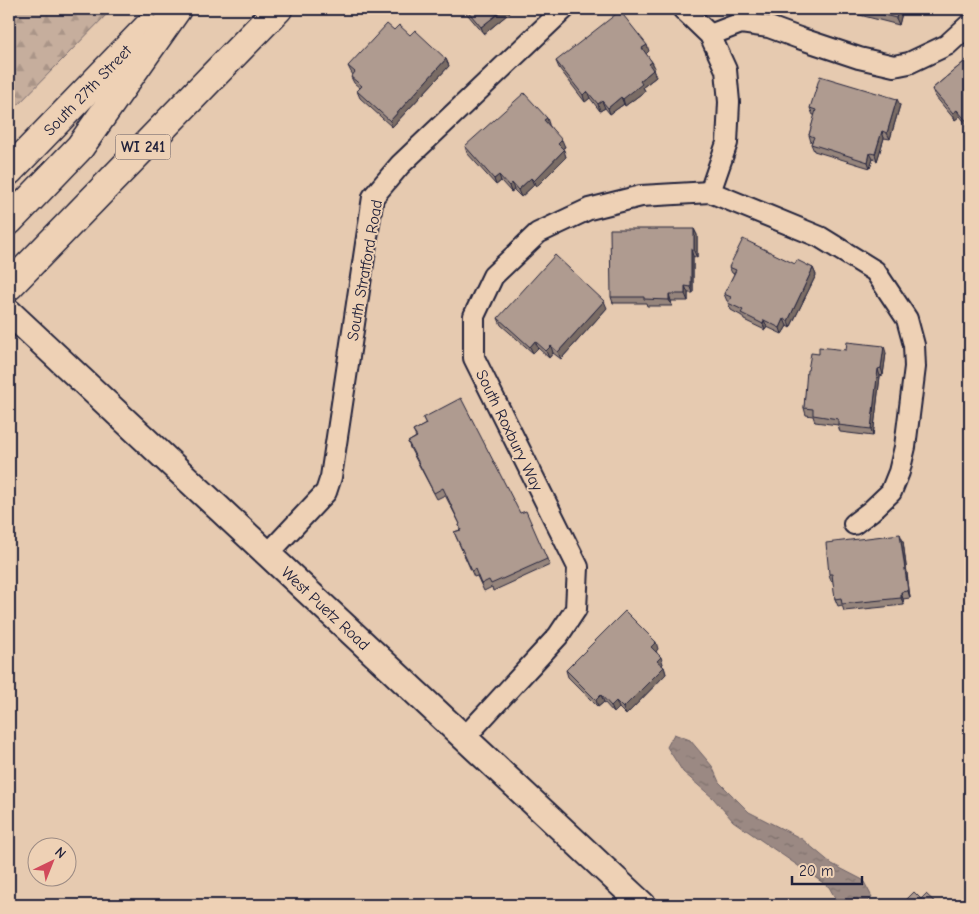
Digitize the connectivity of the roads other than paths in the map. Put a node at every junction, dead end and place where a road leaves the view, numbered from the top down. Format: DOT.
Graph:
graph roads {
  1 [pos="166,9"];
  2 [pos="177,9"];
  3 [pos="278,9"];
  4 [pos="564,9"];
  5 [pos="683,9"];
  6 [pos="970,24"];
  7 [pos="710,35"];
  8 [pos="9,171"];
  9 [pos="710,192"];
  10 [pos="9,221"];
  11 [pos="9,286"];
  12 [pos="9,312"];
  13 [pos="854,524"];
  14 [pos="268,554"];
  15 [pos="465,737"];
  16 [pos="643,905"];
  1 -- 8 [label="main road, South 27th Street"];
  2 -- 10 [label="main road"];
  3 -- 11 [label="main road, WI 241"];
  4 -- 14 [label="street, South Stratford Road"];
  5 -- 7 [label="street"];
  6 -- 7 [label="street"];
  7 -- 9 [label="street"];
  9 -- 13 [label="street, South Roxbury Way"];
  9 -- 15 [label="street, South Roxbury Way"];
  12 -- 14 [label="street, West Puetz Road"];
  14 -- 15 [label="street, West Puetz Road"];
  15 -- 16 [label="street, West Puetz Road"];
}
